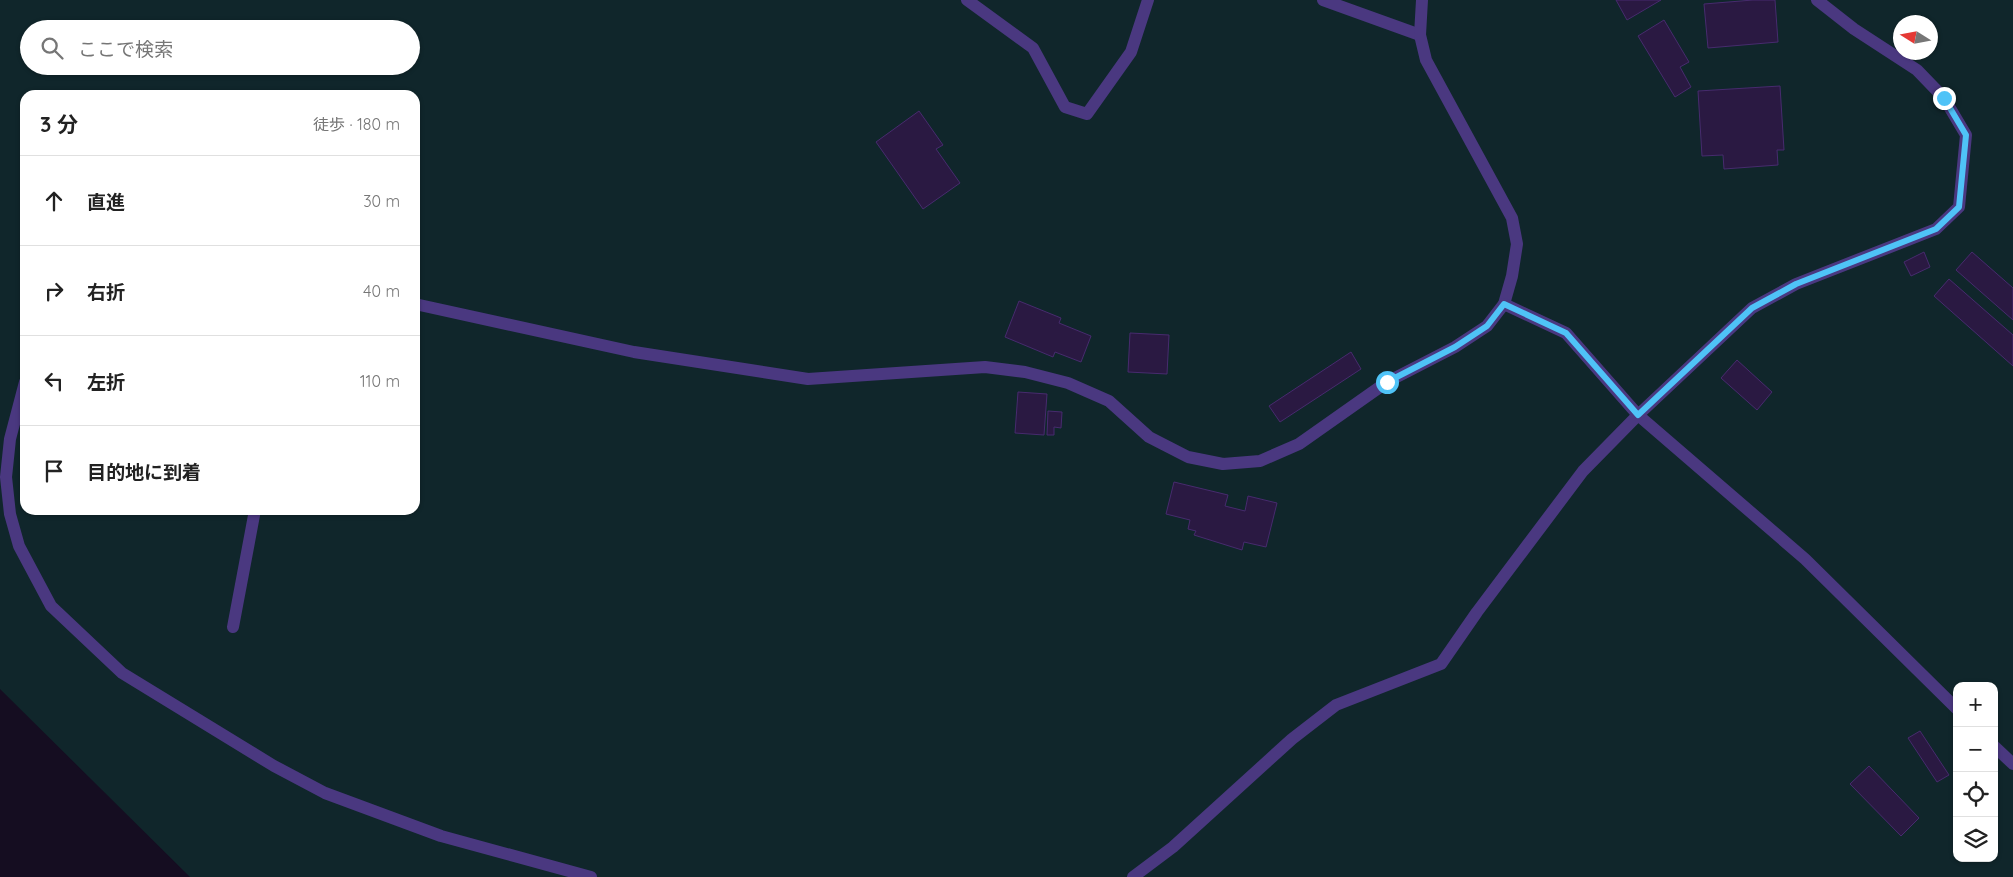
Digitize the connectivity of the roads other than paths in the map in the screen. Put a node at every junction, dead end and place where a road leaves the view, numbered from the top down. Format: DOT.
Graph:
graph roads {
  1 [pos="967,0"];
  2 [pos="1148,0"];
  3 [pos="1323,0"];
  4 [pos="1422,0"];
  5 [pos="1817,0"];
  6 [pos="1420,35"];
  7 [pos="1504,304"];
  8 [pos="420,305"];
  9 [pos="20,401"];
  10 [pos="1638,415"];
  11 [pos="254,515"];
  12 [pos="233,627"];
  13 [pos="1953,705"];
  14 [pos="1998,750"];
  15 [pos="2013,764"];
  16 [pos="591,877"];
  17 [pos="1133,877"];
  1 -- 2 [label="street"];
  3 -- 6 [label="street"];
  4 -- 6 [label="street"];
  5 -- 10 [label="street"];
  6 -- 7 [label="street"];
  7 -- 8 [label="street"];
  7 -- 10 [label="street"];
  9 -- 16 [label="street"];
  10 -- 13 [label="street"];
  10 -- 17 [label="street"];
  11 -- 12 [label="street"];
  14 -- 15 [label="street"];
}
